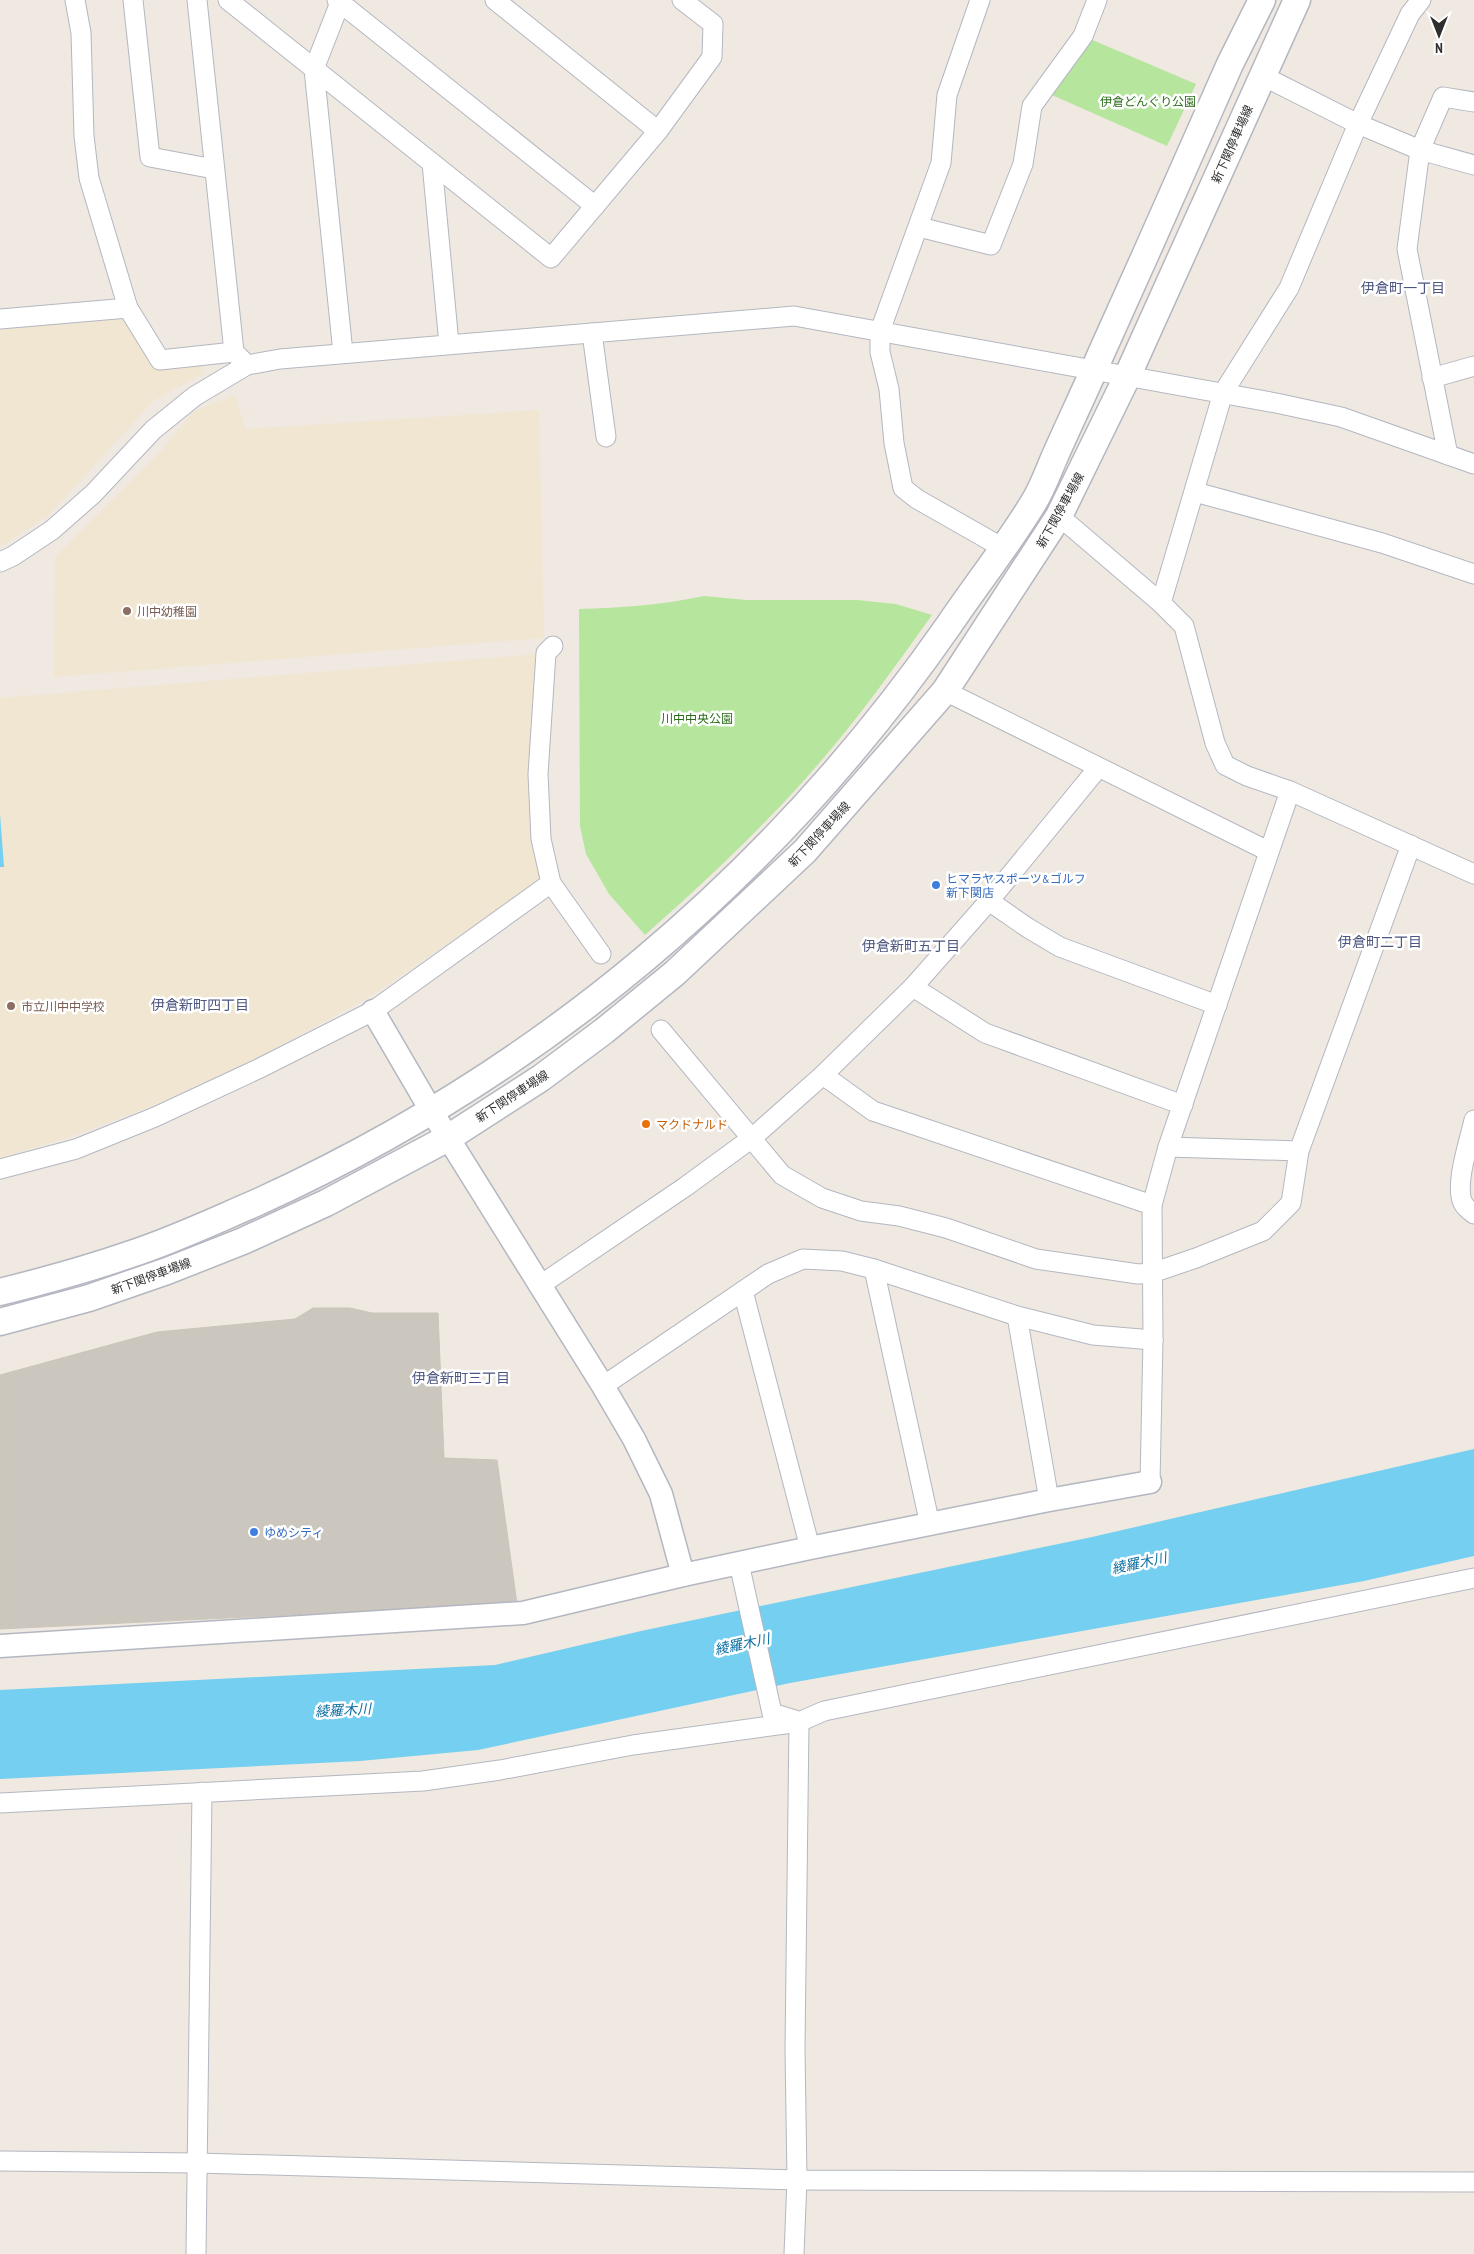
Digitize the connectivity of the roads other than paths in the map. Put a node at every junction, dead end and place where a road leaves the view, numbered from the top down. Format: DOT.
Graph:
graph roads {
  1 [pos="75,0"];
  2 [pos="133,0"];
  3 [pos="197,0"];
  4 [pos="228,0"];
  5 [pos="495,0"];
  6 [pos="980,0"];
  7 [pos="1098,0"];
  8 [pos="1262,0"];
  9 [pos="1297,0"];
  10 [pos="1421,0"];
  11 [pos="339,1"];
  12 [pos="688,3"];
  13 [pos="314,69"];
  14 [pos="1263,76"];
  15 [pos="1474,102"];
  16 [pos="1358,124"];
  17 [pos="658,131"];
  18 [pos="1420,150"];
  19 [pos="432,163"];
  20 [pos="1474,165"];
  21 [pos="214,169"];
  22 [pos="595,206"];
  23 [pos="919,226"];
  24 [pos="128,308"];
  25 [pos="0,319"];
  26 [pos="880,331"];
  27 [pos="592,334"];
  28 [pos="449,344"];
  29 [pos="234,352"];
  30 [pos="343,353"];
  31 [pos="248,365"];
  32 [pos="1474,366"];
  33 [pos="1095,369"];
  34 [pos="1127,376"];
  35 [pos="1432,378"];
  36 [pos="1223,392"];
  37 [pos="606,437"];
  38 [pos="1448,455"];
  39 [pos="1474,464"];
  40 [pos="1195,492"];
  41 [pos="1059,516"];
  42 [pos="1003,548"];
  43 [pos="0,562"];
  44 [pos="1474,574"];
  45 [pos="1161,603"];
  46 [pos="553,646"];
  47 [pos="945,691"];
  48 [pos="1098,768"];
  49 [pos="1290,791"];
  50 [pos="1411,845"];
  51 [pos="1268,851"];
  52 [pos="1474,874"];
  53 [pos="551,883"];
  54 [pos="989,901"];
  55 [pos="601,954"];
  56 [pos="913,987"];
  57 [pos="1217,1005"];
  58 [pos="373,1011"];
  59 [pos="661,1030"];
  60 [pos="823,1075"];
  61 [pos="1183,1105"];
  62 [pos="432,1112"];
  63 [pos="1474,1120"];
  64 [pos="448,1138"];
  65 [pos="752,1138"];
  66 [pos="1168,1147"];
  67 [pos="1299,1151"];
  68 [pos="0,1169"];
  69 [pos="1152,1205"];
  70 [pos="1474,1214"];
  71 [pos="874,1270"];
  72 [pos="1152,1273"];
  73 [pos="539,1286"];
  74 [pos="743,1291"];
  75 [pos="0,1292"];
  76 [pos="1016,1316"];
  77 [pos="0,1322"];
  78 [pos="1153,1340"];
  79 [pos="603,1386"];
  80 [pos="1150,1482"];
  81 [pos="1049,1500"];
  82 [pos="930,1525"];
  83 [pos="810,1548"];
  84 [pos="739,1563"];
  85 [pos="683,1575"];
  86 [pos="1474,1578"];
  87 [pos="0,1646"];
  88 [pos="799,1722"];
  89 [pos="202,1792"];
  90 [pos="0,1803"];
  91 [pos="0,2161"];
  92 [pos="198,2163"];
  93 [pos="797,2180"];
  94 [pos="1474,2182"];
  95 [pos="196,2254"];
  96 [pos="794,2254"];
  1 -- 24 [label="street"];
  2 -- 21 [label="street"];
  3 -- 21 [label="street"];
  4 -- 13 [label="street"];
  5 -- 17 [label="street"];
  6 -- 23 [label="street"];
  7 -- 23 [label="street"];
  8 -- 33 [label="main road"];
  9 -- 14 [label="main road, 新下関停車場線"];
  10 -- 16 [label="street"];
  11 -- 13 [label="street"];
  11 -- 22 [label="street"];
  12 -- 17 [label="street"];
  13 -- 19 [label="street"];
  13 -- 30 [label="street"];
  14 -- 16 [label="street"];
  14 -- 34 [label="main road, 新下関停車場線"];
  15 -- 18 [label="street"];
  16 -- 18 [label="street"];
  16 -- 36 [label="street"];
  17 -- 22 [label="street"];
  18 -- 20 [label="street"];
  18 -- 35 [label="street"];
  19 -- 22 [label="street"];
  19 -- 28 [label="street"];
  21 -- 29 [label="street"];
  23 -- 26 [label="street"];
  24 -- 25 [label="street"];
  24 -- 29 [label="street"];
  26 -- 27 [label="street"];
  26 -- 33 [label="street"];
  26 -- 42 [label="street"];
  27 -- 28 [label="street"];
  27 -- 37 [label="street"];
  28 -- 30 [label="street"];
  29 -- 31 [label="street"];
  30 -- 31 [label="street"];
  31 -- 43 [label="street"];
  32 -- 35 [label="street"];
  33 -- 34 [label="street"];
  33 -- 42 [label="main road"];
  34 -- 36 [label="street"];
  34 -- 41 [label="main road, 新下関停車場線"];
  35 -- 38 [label="street"];
  36 -- 38 [label="street"];
  36 -- 40 [label="street"];
  38 -- 39 [label="street"];
  40 -- 44 [label="street"];
  40 -- 45 [label="street"];
  41 -- 45 [label="street"];
  41 -- 47 [label="main road, 新下関停車場線"];
  42 -- 62 [label="main road"];
  45 -- 49 [label="street"];
  46 -- 53 [label="street"];
  47 -- 48 [label="street"];
  47 -- 64 [label="main road, 新下関停車場線"];
  48 -- 51 [label="street"];
  48 -- 54 [label="street"];
  49 -- 50 [label="street"];
  49 -- 51 [label="street"];
  50 -- 52 [label="street"];
  50 -- 67 [label="street"];
  51 -- 57 [label="street"];
  53 -- 55 [label="street"];
  53 -- 58 [label="street"];
  54 -- 56 [label="street"];
  54 -- 57 [label="street"];
  56 -- 60 [label="street"];
  56 -- 61 [label="street"];
  57 -- 61 [label="street"];
  58 -- 62 [label="street"];
  58 -- 68 [label="street"];
  59 -- 65 [label="street"];
  60 -- 65 [label="street"];
  60 -- 69 [label="street"];
  61 -- 66 [label="street"];
  62 -- 64 [label="street"];
  62 -- 75 [label="main road"];
  63 -- 70 [label="street"];
  64 -- 73 [label="street"];
  64 -- 77 [label="main road, 新下関停車場線"];
  65 -- 72 [label="street"];
  65 -- 73 [label="street"];
  66 -- 67 [label="street"];
  66 -- 69 [label="street"];
  67 -- 72 [label="street"];
  69 -- 72 [label="street"];
  71 -- 74 [label="street"];
  71 -- 76 [label="street"];
  71 -- 82 [label="street"];
  72 -- 78 [label="street"];
  73 -- 79 [label="street"];
  74 -- 79 [label="street"];
  74 -- 83 [label="street"];
  76 -- 78 [label="street"];
  76 -- 81 [label="street"];
  78 -- 80 [label="street"];
  79 -- 85 [label="street"];
  80 -- 81 [label="street"];
  81 -- 82 [label="street"];
  82 -- 83 [label="street"];
  83 -- 84 [label="street"];
  84 -- 85 [label="street"];
  84 -- 88 [label="street"];
  85 -- 87 [label="street"];
  86 -- 88 [label="street"];
  88 -- 89 [label="street"];
  88 -- 93 [label="street"];
  89 -- 90 [label="street"];
  89 -- 92 [label="street"];
  91 -- 92 [label="street"];
  92 -- 93 [label="street"];
  92 -- 95 [label="street"];
  93 -- 94 [label="street"];
  93 -- 96 [label="street"];
}
